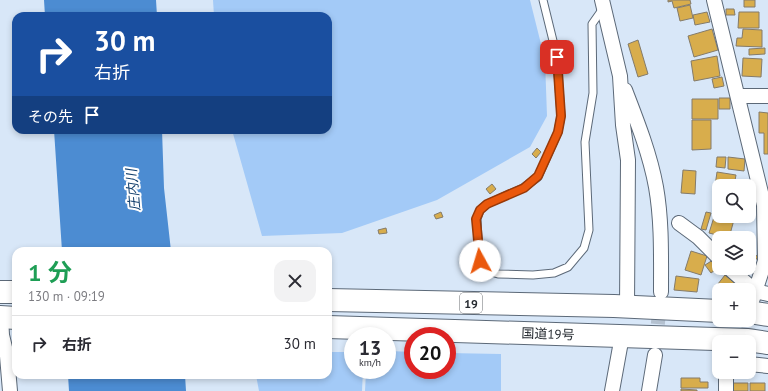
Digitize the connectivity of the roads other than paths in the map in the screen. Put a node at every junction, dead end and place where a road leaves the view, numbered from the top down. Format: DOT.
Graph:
graph roads {
  1 [pos="543,0"];
  2 [pos="714,0"];
  3 [pos="603,4"];
  4 [pos="620,76"];
  5 [pos="738,96"];
  6 [pos="768,96"];
  7 [pos="766,205"];
  8 [pos="679,223"];
  9 [pos="712,251"];
  10 [pos="735,275"];
  11 [pos="661,292"];
  12 [pos="332,300"];
  13 [pos="758,303"];
  14 [pos="621,306"];
  15 [pos="712,311"];
  16 [pos="6,318"];
  17 [pos="332,327"];
  18 [pos="617,336"];
  19 [pos="768,343"];
  20 [pos="655,355"];
  21 [pos="756,365"];
  22 [pos="768,366"];
  23 [pos="726,379"];
  24 [pos="10,391"];
  25 [pos="612,391"];
  26 [pos="649,391"];
  27 [pos="726,391"];
  1 -- 3 [label="lane"];
  2 -- 5 [label="street"];
  3 -- 4 [label="street"];
  4 -- 11 [label="street"];
  4 -- 14 [label="street"];
  5 -- 6 [label="street"];
  5 -- 7 [label="street"];
  7 -- 13 [label="street"];
  8 -- 9 [label="street"];
  10 -- 13 [label="street"];
  12 -- 14 [label="highway, 19"];
  14 -- 15 [label="highway, 19"];
  16 -- 24 [label="street"];
  17 -- 18 [label="highway, 国道19号 / 19"];
  18 -- 19 [label="highway, 国道19号 / 19"];
  18 -- 25 [label="street"];
  20 -- 26 [label="street"];
  21 -- 22 [label="street"];
  23 -- 27 [label="street"];
}
